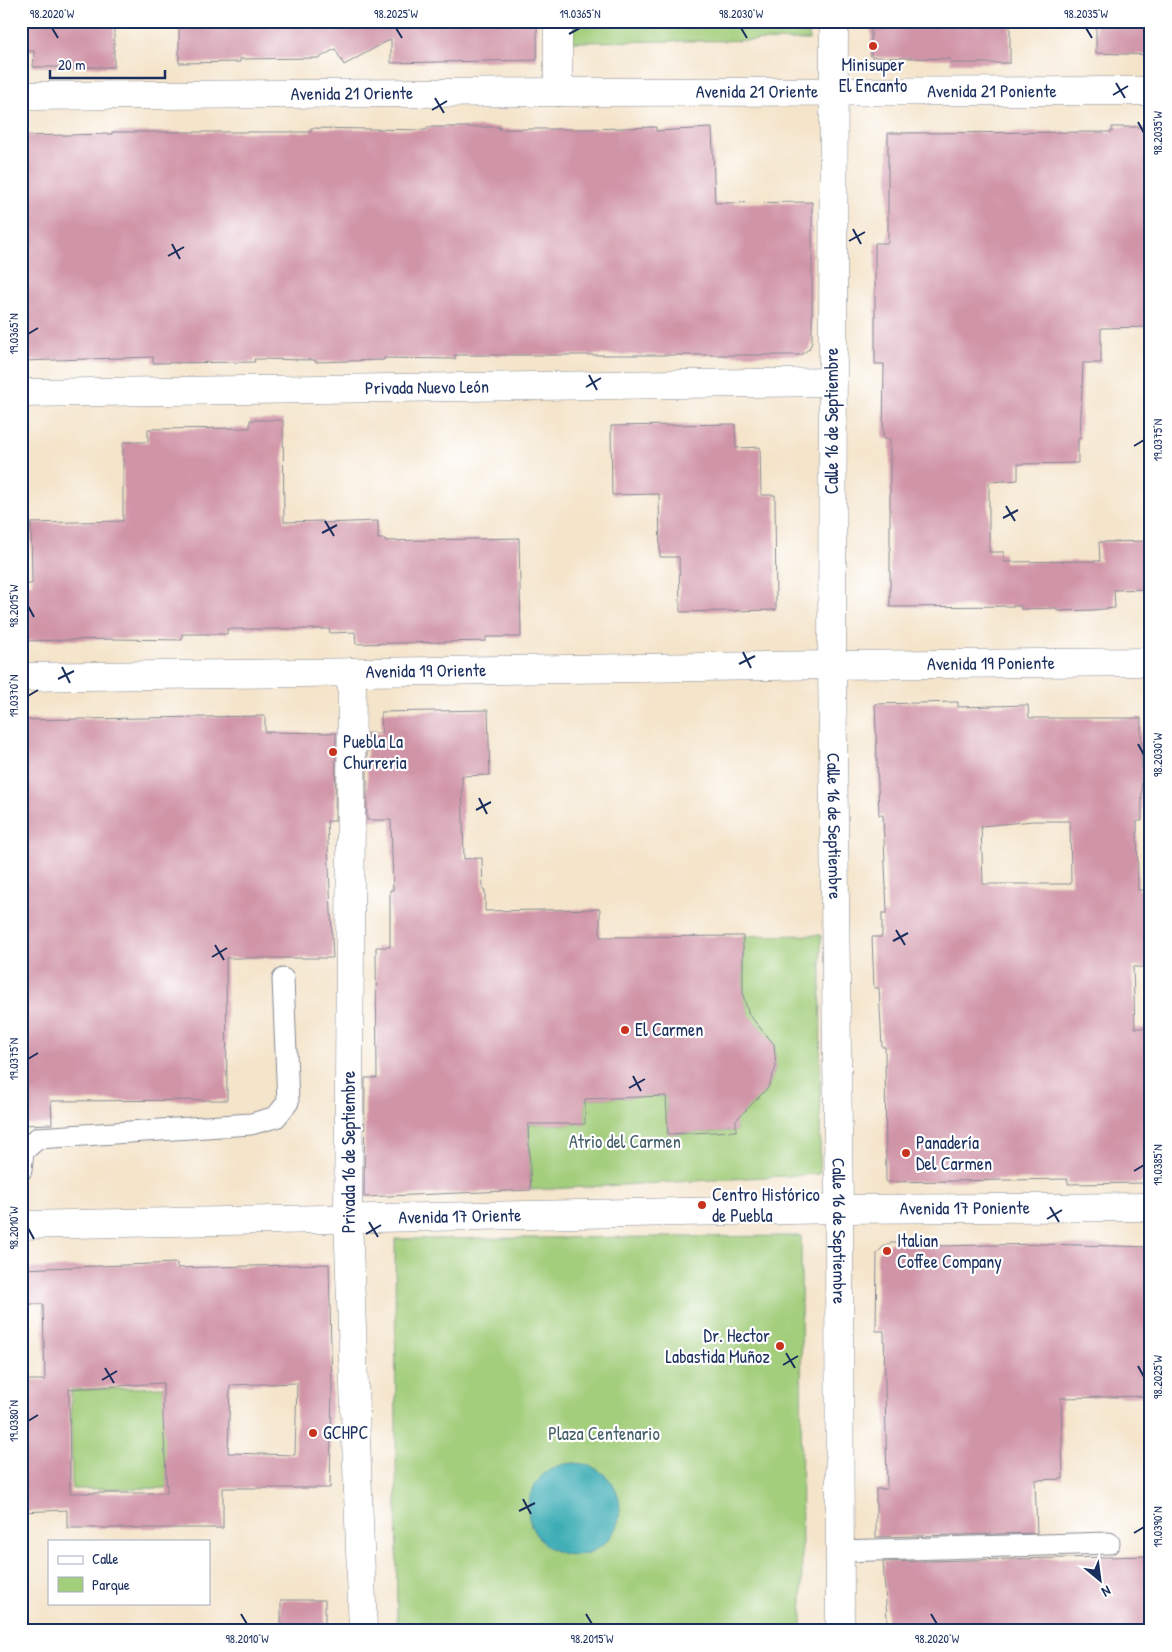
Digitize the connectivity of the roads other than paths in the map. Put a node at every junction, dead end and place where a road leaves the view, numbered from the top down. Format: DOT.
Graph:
graph roads {
  1 [pos="558,21"];
  2 [pos="834,21"];
  3 [pos="1151,91"];
  4 [pos="558,92"];
  5 [pos="833,92"];
  6 [pos="21,96"];
  7 [pos="832,382"];
  8 [pos="21,393"];
  9 [pos="1151,662"];
  10 [pos="832,664"];
  11 [pos="352,672"];
  12 [pos="21,677"];
  13 [pos="283,980"];
  14 [pos="21,1170"];
  15 [pos="1151,1207"];
  16 [pos="838,1210"];
  17 [pos="348,1218"];
  18 [pos="21,1225"];
  19 [pos="1109,1543"];
  20 [pos="840,1551"];
  21 [pos="363,1631"];
  22 [pos="840,1631"];
  1 -- 4 [label="street"];
  2 -- 5 [label="street, Calle 16 de Septiembre"];
  3 -- 5 [label="street, Avenida 21 Poniente"];
  4 -- 5 [label="street, Avenida 21 Oriente"];
  4 -- 6 [label="street, Avenida 21 Oriente"];
  5 -- 7 [label="street, Calle 16 de Septiembre"];
  7 -- 8 [label="street, Privada Nuevo León"];
  7 -- 10 [label="street, Calle 16 de Septiembre"];
  9 -- 10 [label="street, Avenida 19 Poniente"];
  10 -- 11 [label="street, Avenida 19 Oriente"];
  10 -- 16 [label="street, Calle 16 de Septiembre"];
  11 -- 12 [label="street, Avenida 19 Oriente"];
  11 -- 17 [label="street, Privada 16 de Septiembre"];
  13 -- 14 [label="lane"];
  15 -- 16 [label="street, Avenida 17 Poniente"];
  16 -- 17 [label="street, Avenida 17 Oriente"];
  16 -- 20 [label="street, Calle 16 de Septiembre"];
  17 -- 18 [label="street, Avenida 17 Oriente"];
  17 -- 21 [label="street, Privada 16 de Septiembre"];
  19 -- 20 [label="lane"];
  20 -- 22 [label="street, Calle 16 de Septiembre"];
}
